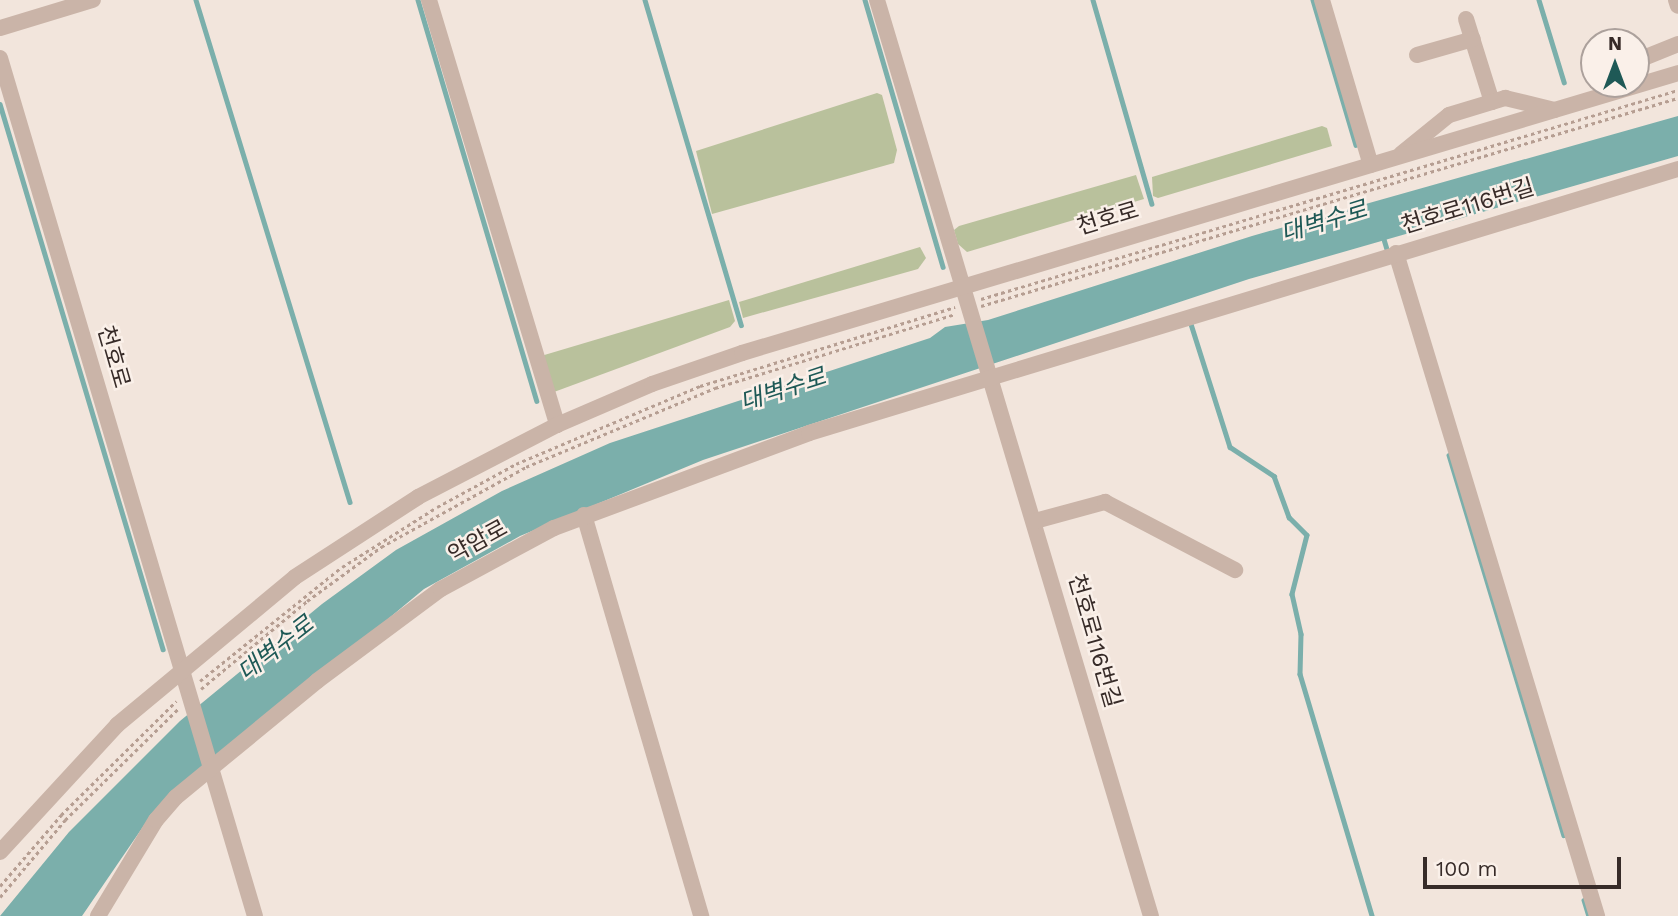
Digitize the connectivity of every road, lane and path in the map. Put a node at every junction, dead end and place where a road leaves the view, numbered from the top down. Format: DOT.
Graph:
graph roads {
  1 [pos="93,0"];
  2 [pos="429,0"];
  3 [pos="877,0"];
  4 [pos="1322,0"];
  5 [pos="1676,0"];
  6 [pos="1678,6"];
  7 [pos="1466,19"];
  8 [pos="0,28"];
  9 [pos="1473,39"];
  10 [pos="1678,44"];
  11 [pos="1417,55"];
  12 [pos="1650,55"];
  13 [pos="0,58"];
  14 [pos="1678,74"];
  15 [pos="1650,80"];
  16 [pos="1678,90"];
  17 [pos="1586,98"];
  18 [pos="1678,98"];
  19 [pos="1492,102"];
  20 [pos="1555,110"];
  21 [pos="1398,157"];
  22 [pos="1371,165"];
  23 [pos="1678,169"];
  24 [pos="1396,253"];
  25 [pos="962,286"];
  26 [pos="970,308"];
  27 [pos="991,377"];
  28 [pos="557,425"];
  29 [pos="584,515"];
  30 [pos="1035,521"];
  31 [pos="1235,570"];
  32 [pos="182,668"];
  33 [pos="190,697"];
  34 [pos="210,770"];
  35 [pos="0,852"];
  36 [pos="0,886"];
  37 [pos="0,897"];
  38 [pos="98,916"];
  39 [pos="255,916"];
  40 [pos="701,916"];
  41 [pos="1151,916"];
  42 [pos="1597,916"];
  1 -- 8 [label="street"];
  2 -- 28 [label="street"];
  3 -- 25 [label="street, 천호로116번길"];
  4 -- 22 [label="street"];
  5 -- 6 [label="street"];
  7 -- 9 [label="street"];
  9 -- 11 [label="street"];
  9 -- 19 [label="street"];
  10 -- 12 [label="street"];
  13 -- 32 [label="street, 천호로"];
  14 -- 15 [label="street, 천호로"];
  16 -- 26 [label="path"];
  17 -- 20 [label="street, 천호로"];
  18 -- 26 [label="path"];
  19 -- 20 [label="street"];
  19 -- 21 [label="street"];
  20 -- 21 [label="street, 천호로"];
  21 -- 22 [label="street, 천호로"];
  22 -- 25 [label="street, 천호로"];
  23 -- 24 [label="street, 천호로116번길"];
  24 -- 27 [label="street, 천호로116번길"];
  24 -- 42 [label="street"];
  25 -- 26 [label="street, 천호로116번길"];
  25 -- 28 [label="street, 천호로"];
  26 -- 27 [label="street, 천호로116번길"];
  26 -- 33 [label="path"];
  26 -- 33 [label="path"];
  27 -- 29 [label="street, 약암로"];
  27 -- 30 [label="street, 천호로116번길"];
  28 -- 32 [label="street, 천호로"];
  29 -- 34 [label="street, 약암로"];
  29 -- 40 [label="street"];
  30 -- 31 [label="street"];
  30 -- 41 [label="street, 천호로116번길"];
  32 -- 33 [label="street"];
  32 -- 35 [label="street, 천호로"];
  33 -- 34 [label="street"];
  33 -- 36 [label="path"];
  33 -- 37 [label="path"];
  34 -- 38 [label="street, 약암로"];
  34 -- 39 [label="street"];
}
